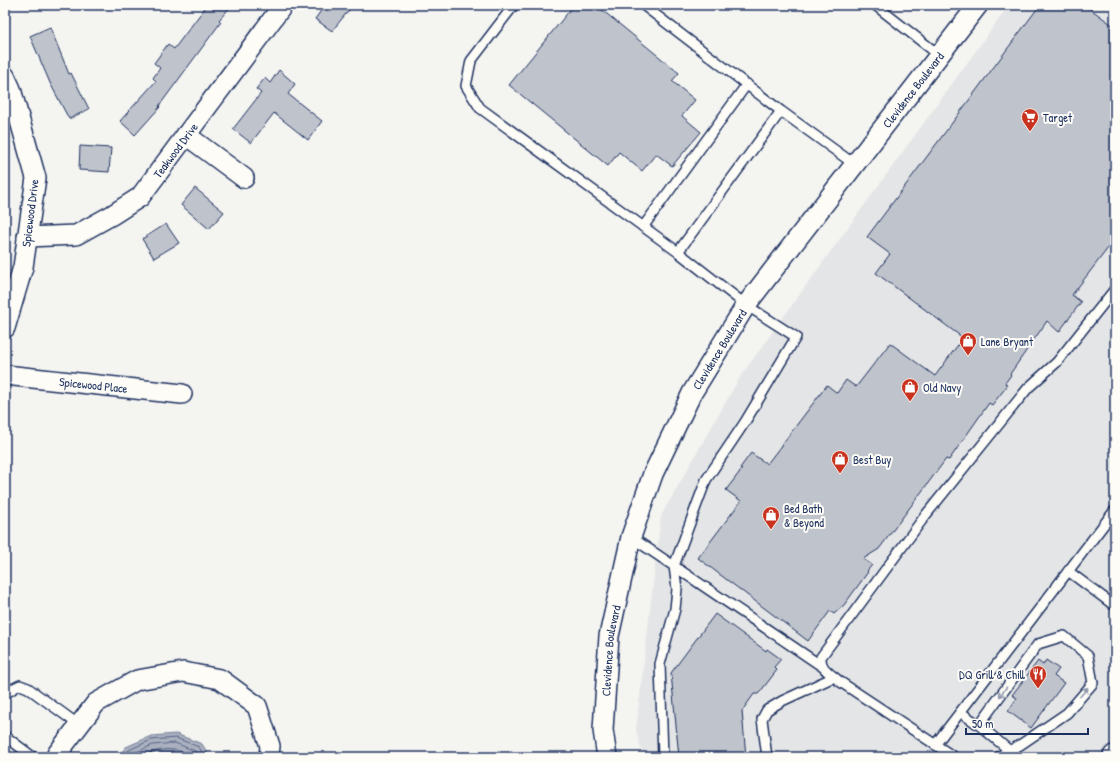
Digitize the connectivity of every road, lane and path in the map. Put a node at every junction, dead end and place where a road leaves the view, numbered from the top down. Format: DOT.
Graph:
graph roads {
  1 [pos="283,5"];
  2 [pos="514,5"];
  3 [pos="642,5"];
  4 [pos="875,5"];
  5 [pos="978,5"];
  6 [pos="939,55"];
  7 [pos="5,76"];
  8 [pos="748,84"];
  9 [pos="781,111"];
  10 [pos="186,135"];
  11 [pos="854,164"];
  12 [pos="244,178"];
  13 [pos="643,227"];
  14 [pos="28,237"];
  15 [pos="678,252"];
  16 [pos="1115,289"];
  17 [pos="746,305"];
  18 [pos="5,328"];
  19 [pos="5,375"];
  20 [pos="182,394"];
  21 [pos="1115,510"];
  22 [pos="631,537"];
  23 [pos="674,566"];
  24 [pos="1068,571"];
  25 [pos="1115,606"];
  26 [pos="823,668"];
  27 [pos="834,677"];
  28 [pos="5,694"];
  29 [pos="960,712"];
  30 [pos="79,725"];
  31 [pos="979,725"];
  32 [pos="5,736"];
  33 [pos="935,745"];
  34 [pos="1010,751"];
  35 [pos="33,757"];
  36 [pos="56,757"];
  37 [pos="269,757"];
  38 [pos="607,757"];
  39 [pos="663,757"];
  40 [pos="767,757"];
  41 [pos="954,757"];
  42 [pos="998,757"];
  1 -- 10 [label="street, Teakwood Drive"];
  2 -- 13 [label="lane"];
  3 -- 8 [label="lane"];
  4 -- 6 [label="lane"];
  5 -- 6 [label="street, Clevidence Boulevard"];
  6 -- 11 [label="street, Clevidence Boulevard"];
  7 -- 14 [label="street, Spicewood Drive"];
  8 -- 9 [label="lane"];
  8 -- 13 [label="lane"];
  9 -- 11 [label="lane"];
  9 -- 15 [label="lane"];
  10 -- 12 [label="street"];
  10 -- 14 [label="street, Teakwood Drive"];
  11 -- 17 [label="street, Clevidence Boulevard"];
  13 -- 15 [label="lane"];
  14 -- 18 [label="street, Spicewood Drive"];
  15 -- 17 [label="lane"];
  16 -- 26 [label="lane"];
  17 -- 22 [label="street, Clevidence Boulevard"];
  17 -- 23 [label="lane"];
  19 -- 20 [label="street, Spicewood Place"];
  21 -- 24 [label="lane"];
  22 -- 23 [label="lane"];
  22 -- 38 [label="street, Clevidence Boulevard"];
  23 -- 26 [label="lane"];
  23 -- 39 [label="lane"];
  24 -- 25 [label="lane"];
  24 -- 29 [label="lane"];
  26 -- 27 [label="lane"];
  27 -- 33 [label="lane"];
  27 -- 40 [label="lane"];
  28 -- 30 [label="lane"];
  29 -- 31 [label="lane"];
  29 -- 33 [label="lane"];
  30 -- 36 [label="street"];
  30 -- 37 [label="street"];
  31 -- 34 [label="lane"];
  34 -- 31 [label="lane, one-way"];
  32 -- 35 [label="lane"];
  33 -- 41 [label="lane"];
  34 -- 42 [label="lane"];
}
